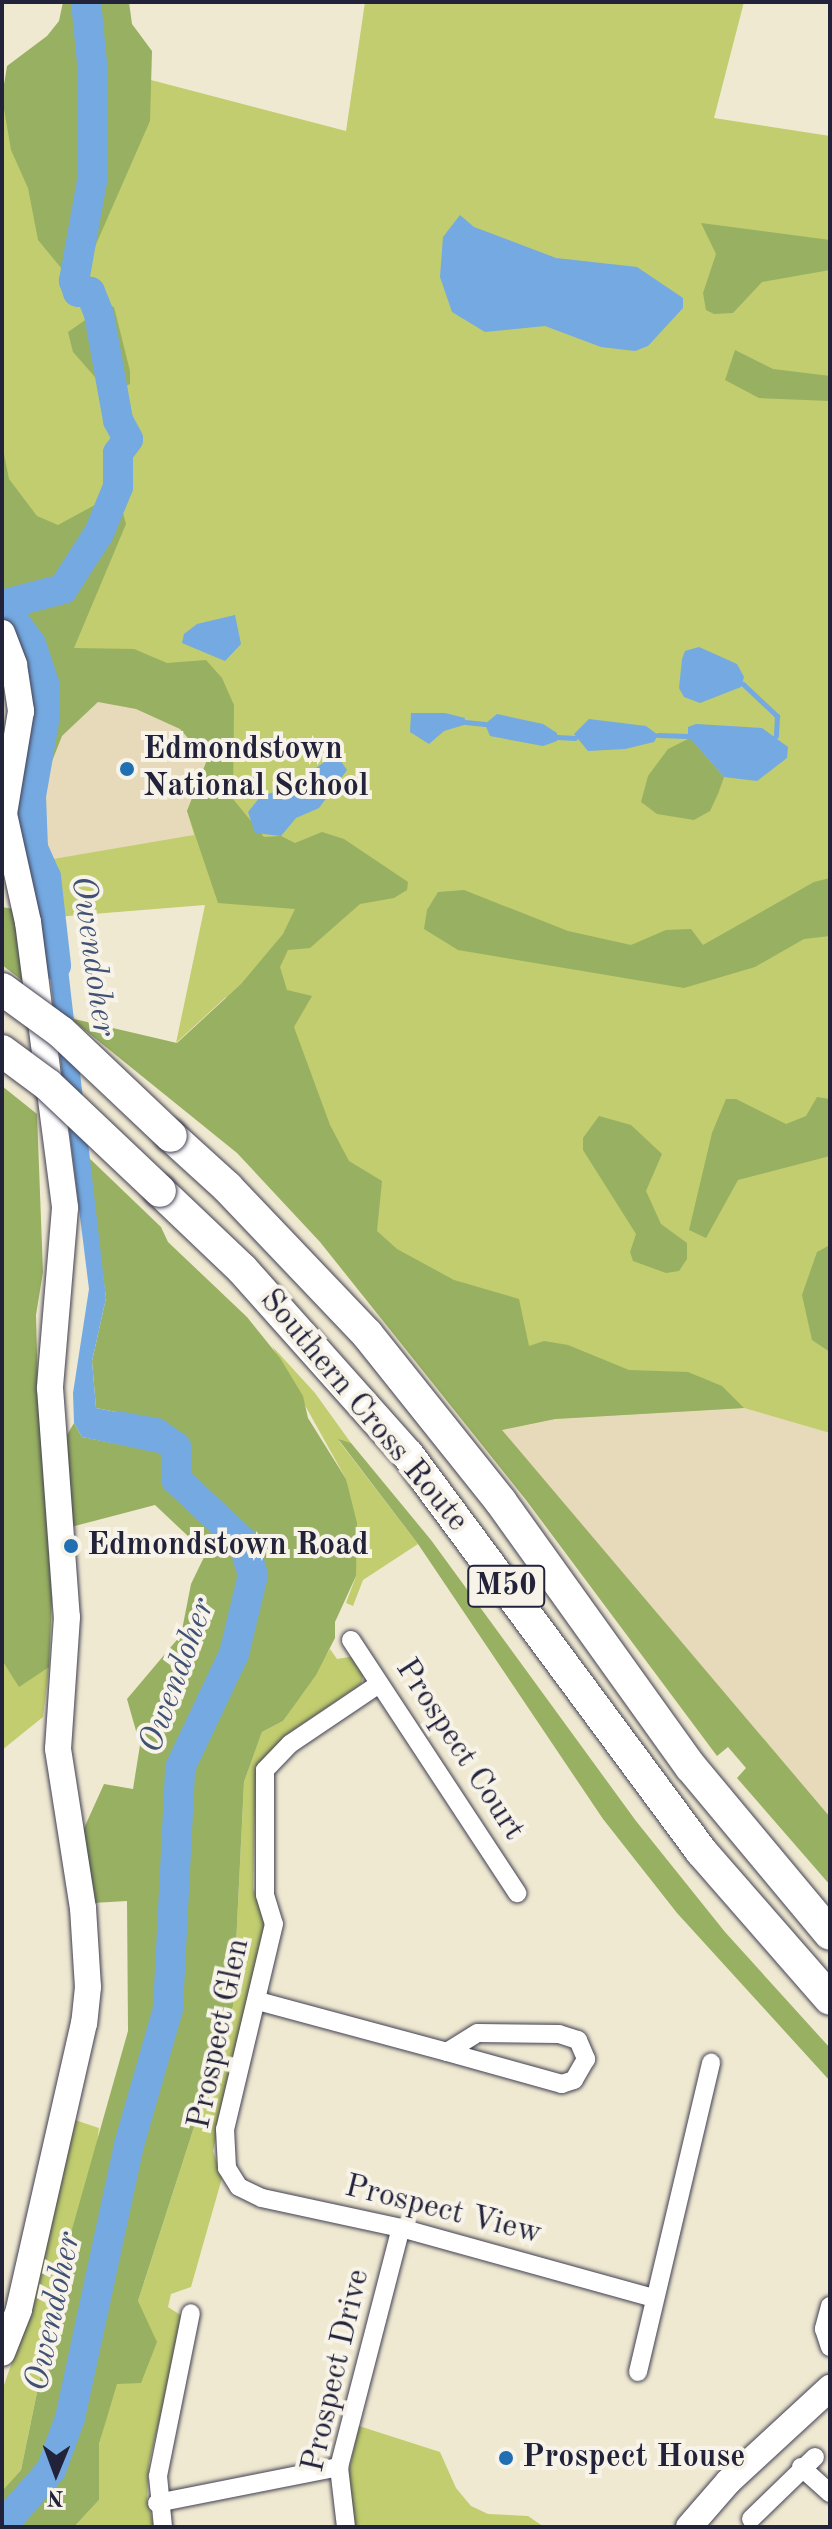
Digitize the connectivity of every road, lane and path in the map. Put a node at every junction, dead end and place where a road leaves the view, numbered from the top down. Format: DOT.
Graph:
graph roads {
  1 [pos="2,633"];
  2 [pos="2,989"];
  3 [pos="2,1051"];
  4 [pos="351,1640"];
  5 [pos="379,1684"];
  6 [pos="517,1893"];
  7 [pos="830,1934"];
  8 [pos="830,1999"];
  9 [pos="258,2001"];
  10 [pos="447,2052"];
  11 [pos="711,2062"];
  12 [pos="227,2168"];
  13 [pos="401,2228"];
  14 [pos="653,2298"];
  15 [pos="830,2306"];
  16 [pos="191,2313"];
  17 [pos="830,2347"];
  18 [pos="2,2353"];
  19 [pos="638,2372"];
  20 [pos="830,2388"];
  21 [pos="339,2467"];
  22 [pos="830,2493"];
  23 [pos="157,2503"];
  24 [pos="751,2519"];
  25 [pos="163,2527"];
  26 [pos="346,2527"];
  27 [pos="689,2527"];
  1 -- 18 [label="main road"];
  2 -- 7 [label="highway, Southern Cross Route / M50, bridge"];
  3 -- 8 [label="highway, Southern Cross Route / M50, bridge"];
  4 -- 5 [label="street, Prospect Court"];
  5 -- 6 [label="street, Prospect Court"];
  5 -- 9 [label="street, Prospect Glen"];
  9 -- 10 [label="street"];
  9 -- 12 [label="street, Prospect Glen"];
  10 -- 10 [label="street"];
  11 -- 14 [label="street"];
  12 -- 13 [label="street, Prospect View"];
  13 -- 14 [label="street, Prospect View"];
  13 -- 21 [label="street, Prospect Drive"];
  14 -- 19 [label="street"];
  15 -- 17 [label="street"];
  16 -- 23 [label="street"];
  20 -- 27 [label="main road"];
  21 -- 23 [label="street"];
  21 -- 26 [label="street, Prospect Drive"];
  22 -- 24 [label="street"];
  23 -- 25 [label="street"];
}
